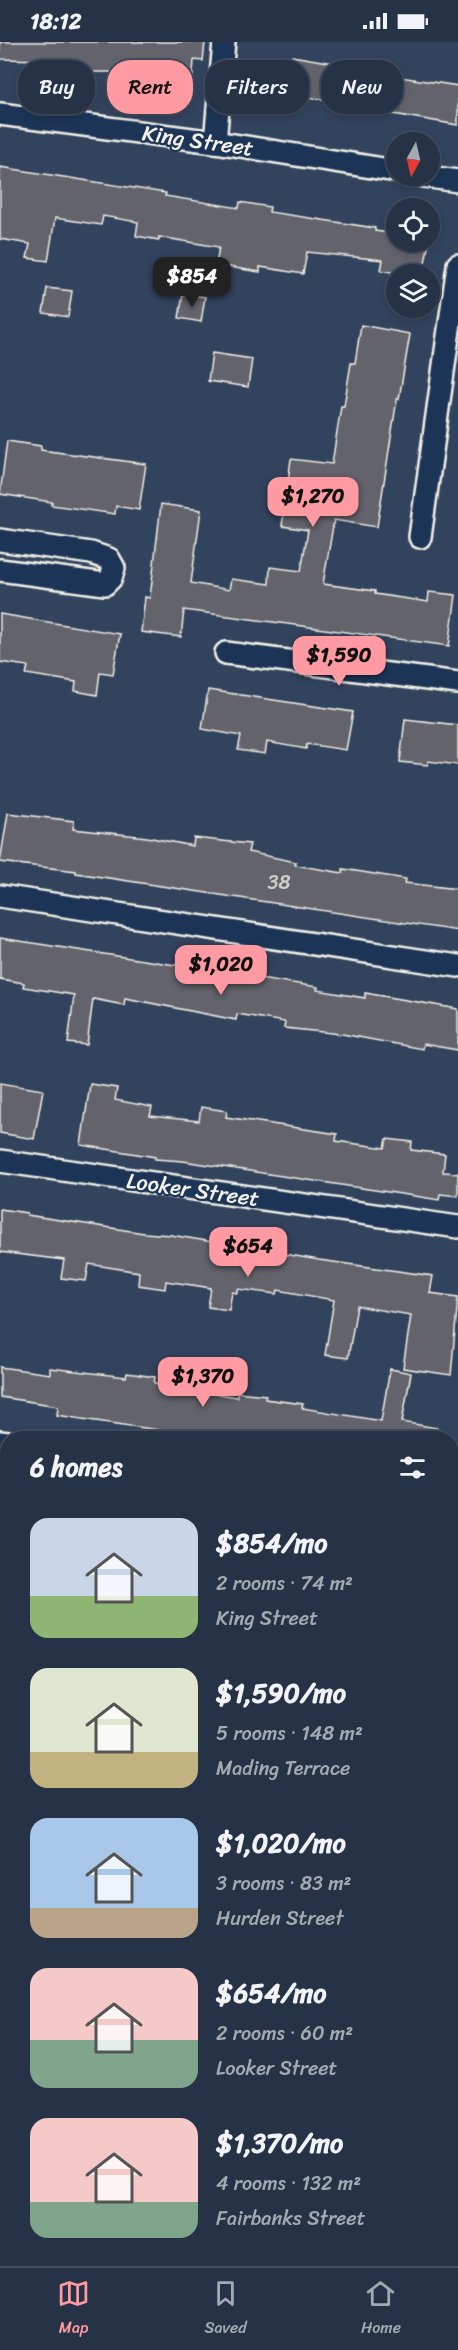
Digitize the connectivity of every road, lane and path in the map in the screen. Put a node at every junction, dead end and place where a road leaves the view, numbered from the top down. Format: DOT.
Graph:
graph roads {
  1 [pos="224,42"];
  2 [pos="0,114"];
  3 [pos="215,142"];
  4 [pos="386,169"];
  5 [pos="440,178"];
  6 [pos="458,181"];
  7 [pos="458,265"];
  8 [pos="420,537"];
  9 [pos="0,540"];
  10 [pos="0,570"];
  11 [pos="226,652"];
  12 [pos="458,683"];
  13 [pos="0,896"];
  14 [pos="458,966"];
  15 [pos="0,1161"];
  16 [pos="458,1227"];
  1 -- 3 [label="street"];
  2 -- 3 [label="street, King Street"];
  3 -- 4 [label="street, King Street"];
  5 -- 6 [label="street"];
  7 -- 8 [label="street"];
  9 -- 10 [label="street"];
  11 -- 12 [label="street"];
  13 -- 14 [label="street"];
  15 -- 16 [label="street, Looker Street"];
}
